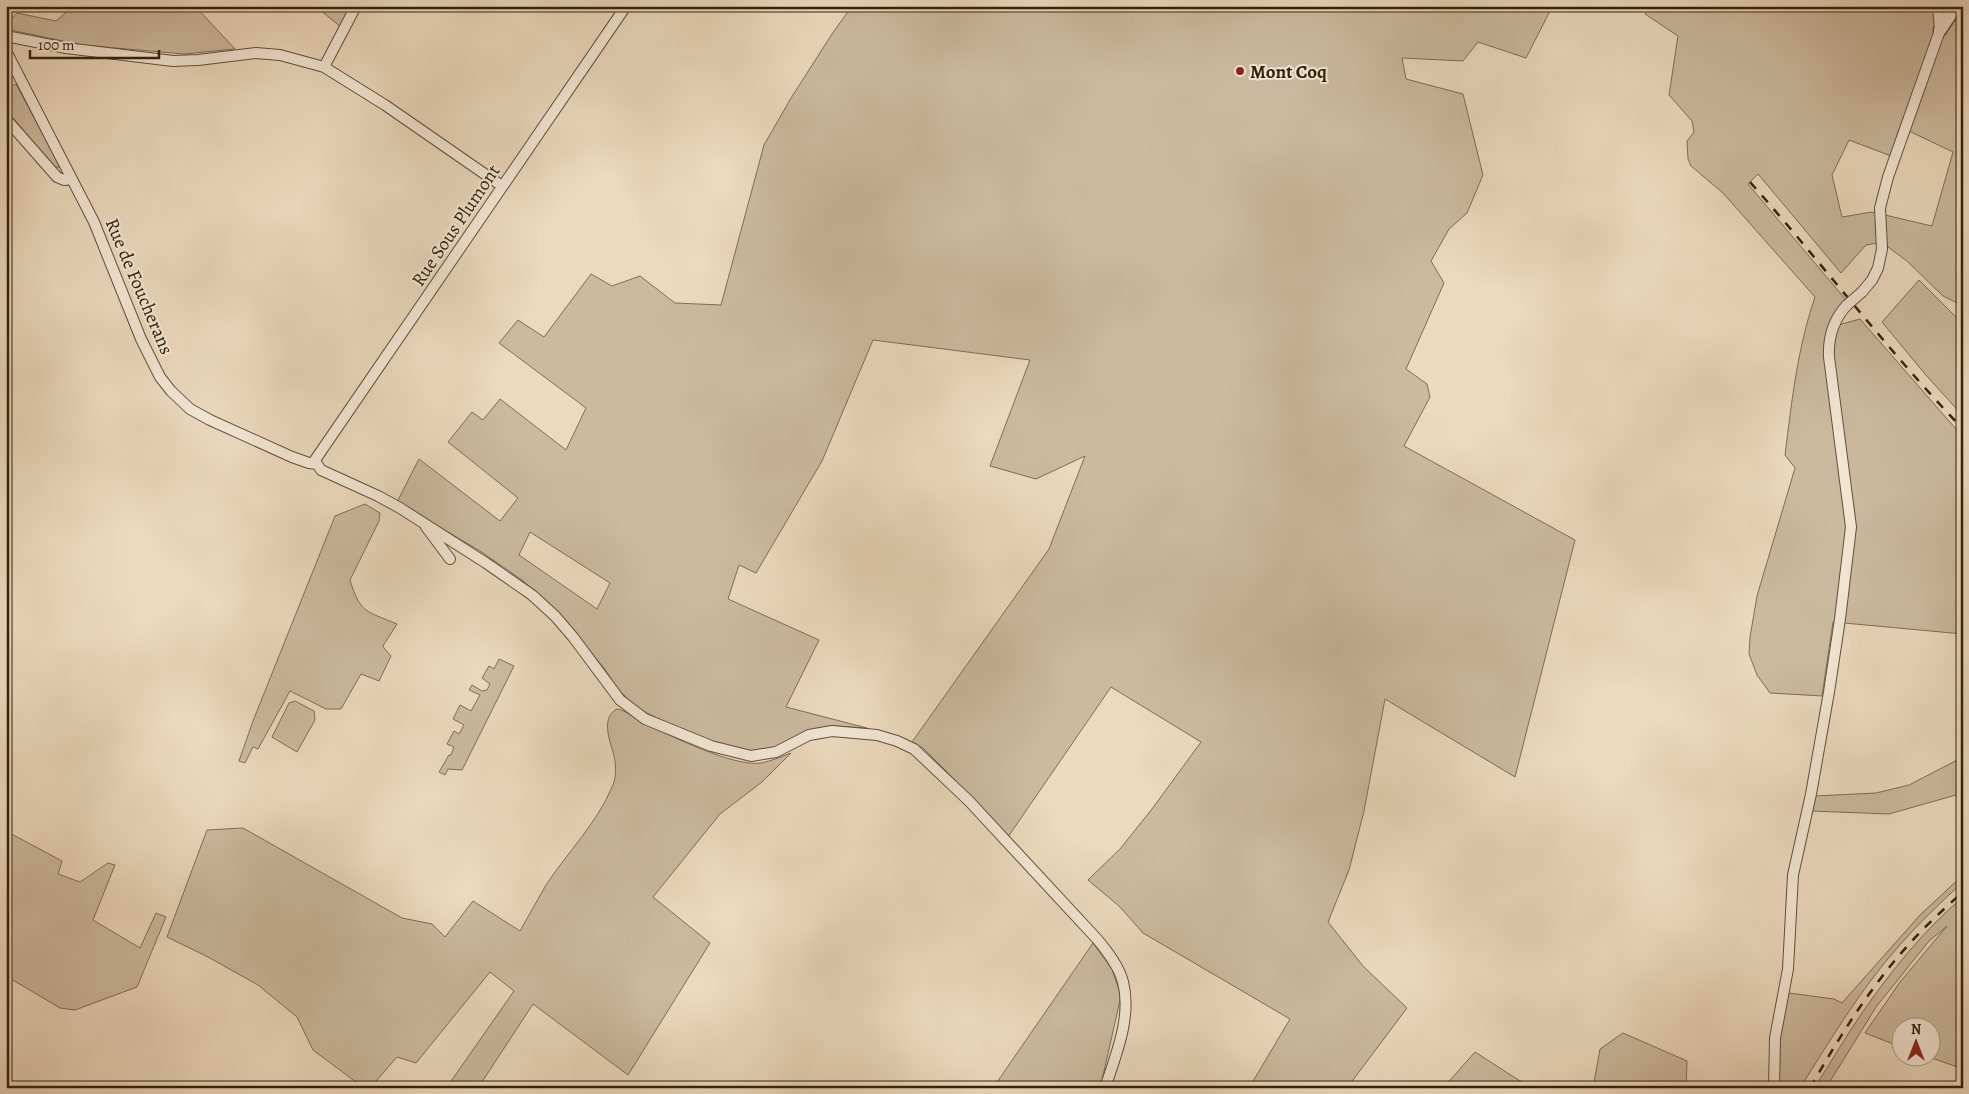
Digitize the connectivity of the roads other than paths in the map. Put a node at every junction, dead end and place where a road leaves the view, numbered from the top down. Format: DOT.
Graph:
graph roads {
  1 [pos="356,6"];
  2 [pos="626,6"];
  3 [pos="1938,6"];
  4 [pos="1956,6"];
  5 [pos="1940,30"];
  6 [pos="6,36"];
  7 [pos="6,51"];
  8 [pos="324,67"];
  9 [pos="6,119"];
  10 [pos="72,179"];
  11 [pos="502,186"];
  12 [pos="313,463"];
  13 [pos="423,523"];
  14 [pos="450,559"];
  15 [pos="1106,1088"];
  16 [pos="1774,1088"];
  1 -- 8 [label="street"];
  2 -- 11 [label="street, Rue Sous Plumont"];
  3 -- 5 [label="street"];
  4 -- 5 [label="street"];
  5 -- 16 [label="street, bridge"];
  6 -- 8 [label="street"];
  7 -- 10 [label="street, Rue de Foucherans"];
  8 -- 11 [label="street"];
  9 -- 10 [label="street"];
  10 -- 12 [label="street, Rue de Foucherans"];
  11 -- 12 [label="street, Rue Sous Plumont"];
  12 -- 13 [label="street, Rue de Foucherans"];
  13 -- 14 [label="street"];
  13 -- 15 [label="street, Rue de Foucherans"];
}
